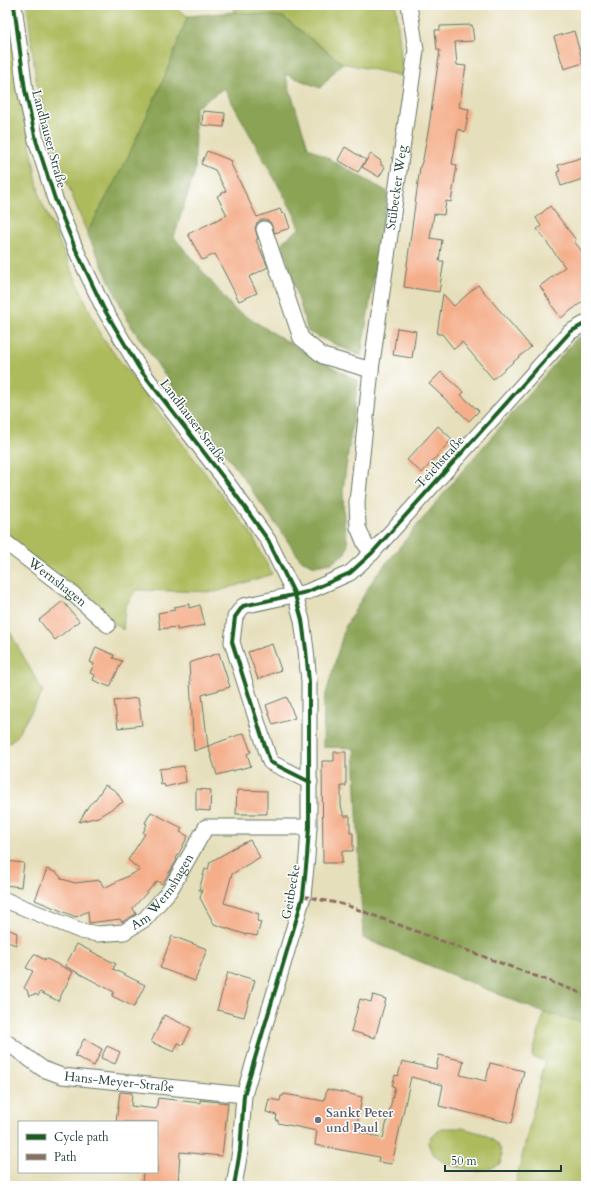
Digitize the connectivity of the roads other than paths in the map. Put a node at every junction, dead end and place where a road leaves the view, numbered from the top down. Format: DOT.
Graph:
graph roads {
  1 [pos="14,5"];
  2 [pos="409,5"];
  3 [pos="264,229"];
  4 [pos="586,323"];
  5 [pos="371,370"];
  6 [pos="5,542"];
  7 [pos="372,553"];
  8 [pos="295,595"];
  9 [pos="108,625"];
  10 [pos="310,782"];
  11 [pos="308,827"];
  12 [pos="5,900"];
  13 [pos="5,1041"];
  14 [pos="244,1095"];
  15 [pos="234,1186"];
  1 -- 8 [label="street, Landhauser Straße"];
  2 -- 5 [label="street, Stübecker Weg"];
  3 -- 5 [label="street"];
  4 -- 7 [label="street, Teichstraße"];
  5 -- 7 [label="street, Stübecker Weg"];
  6 -- 9 [label="street, Wernshagen"];
  7 -- 8 [label="street, Teichstraße"];
  8 -- 10 [label="street, Geitbecke"];
  8 -- 10 [label="street"];
  10 -- 11 [label="street, Geitbecke"];
  11 -- 12 [label="street, Am Wernshagen"];
  11 -- 14 [label="street, Geitbecke"];
  13 -- 14 [label="street, Hans-Meyer-Straße"];
  14 -- 15 [label="street, Geitbecke"];
}
